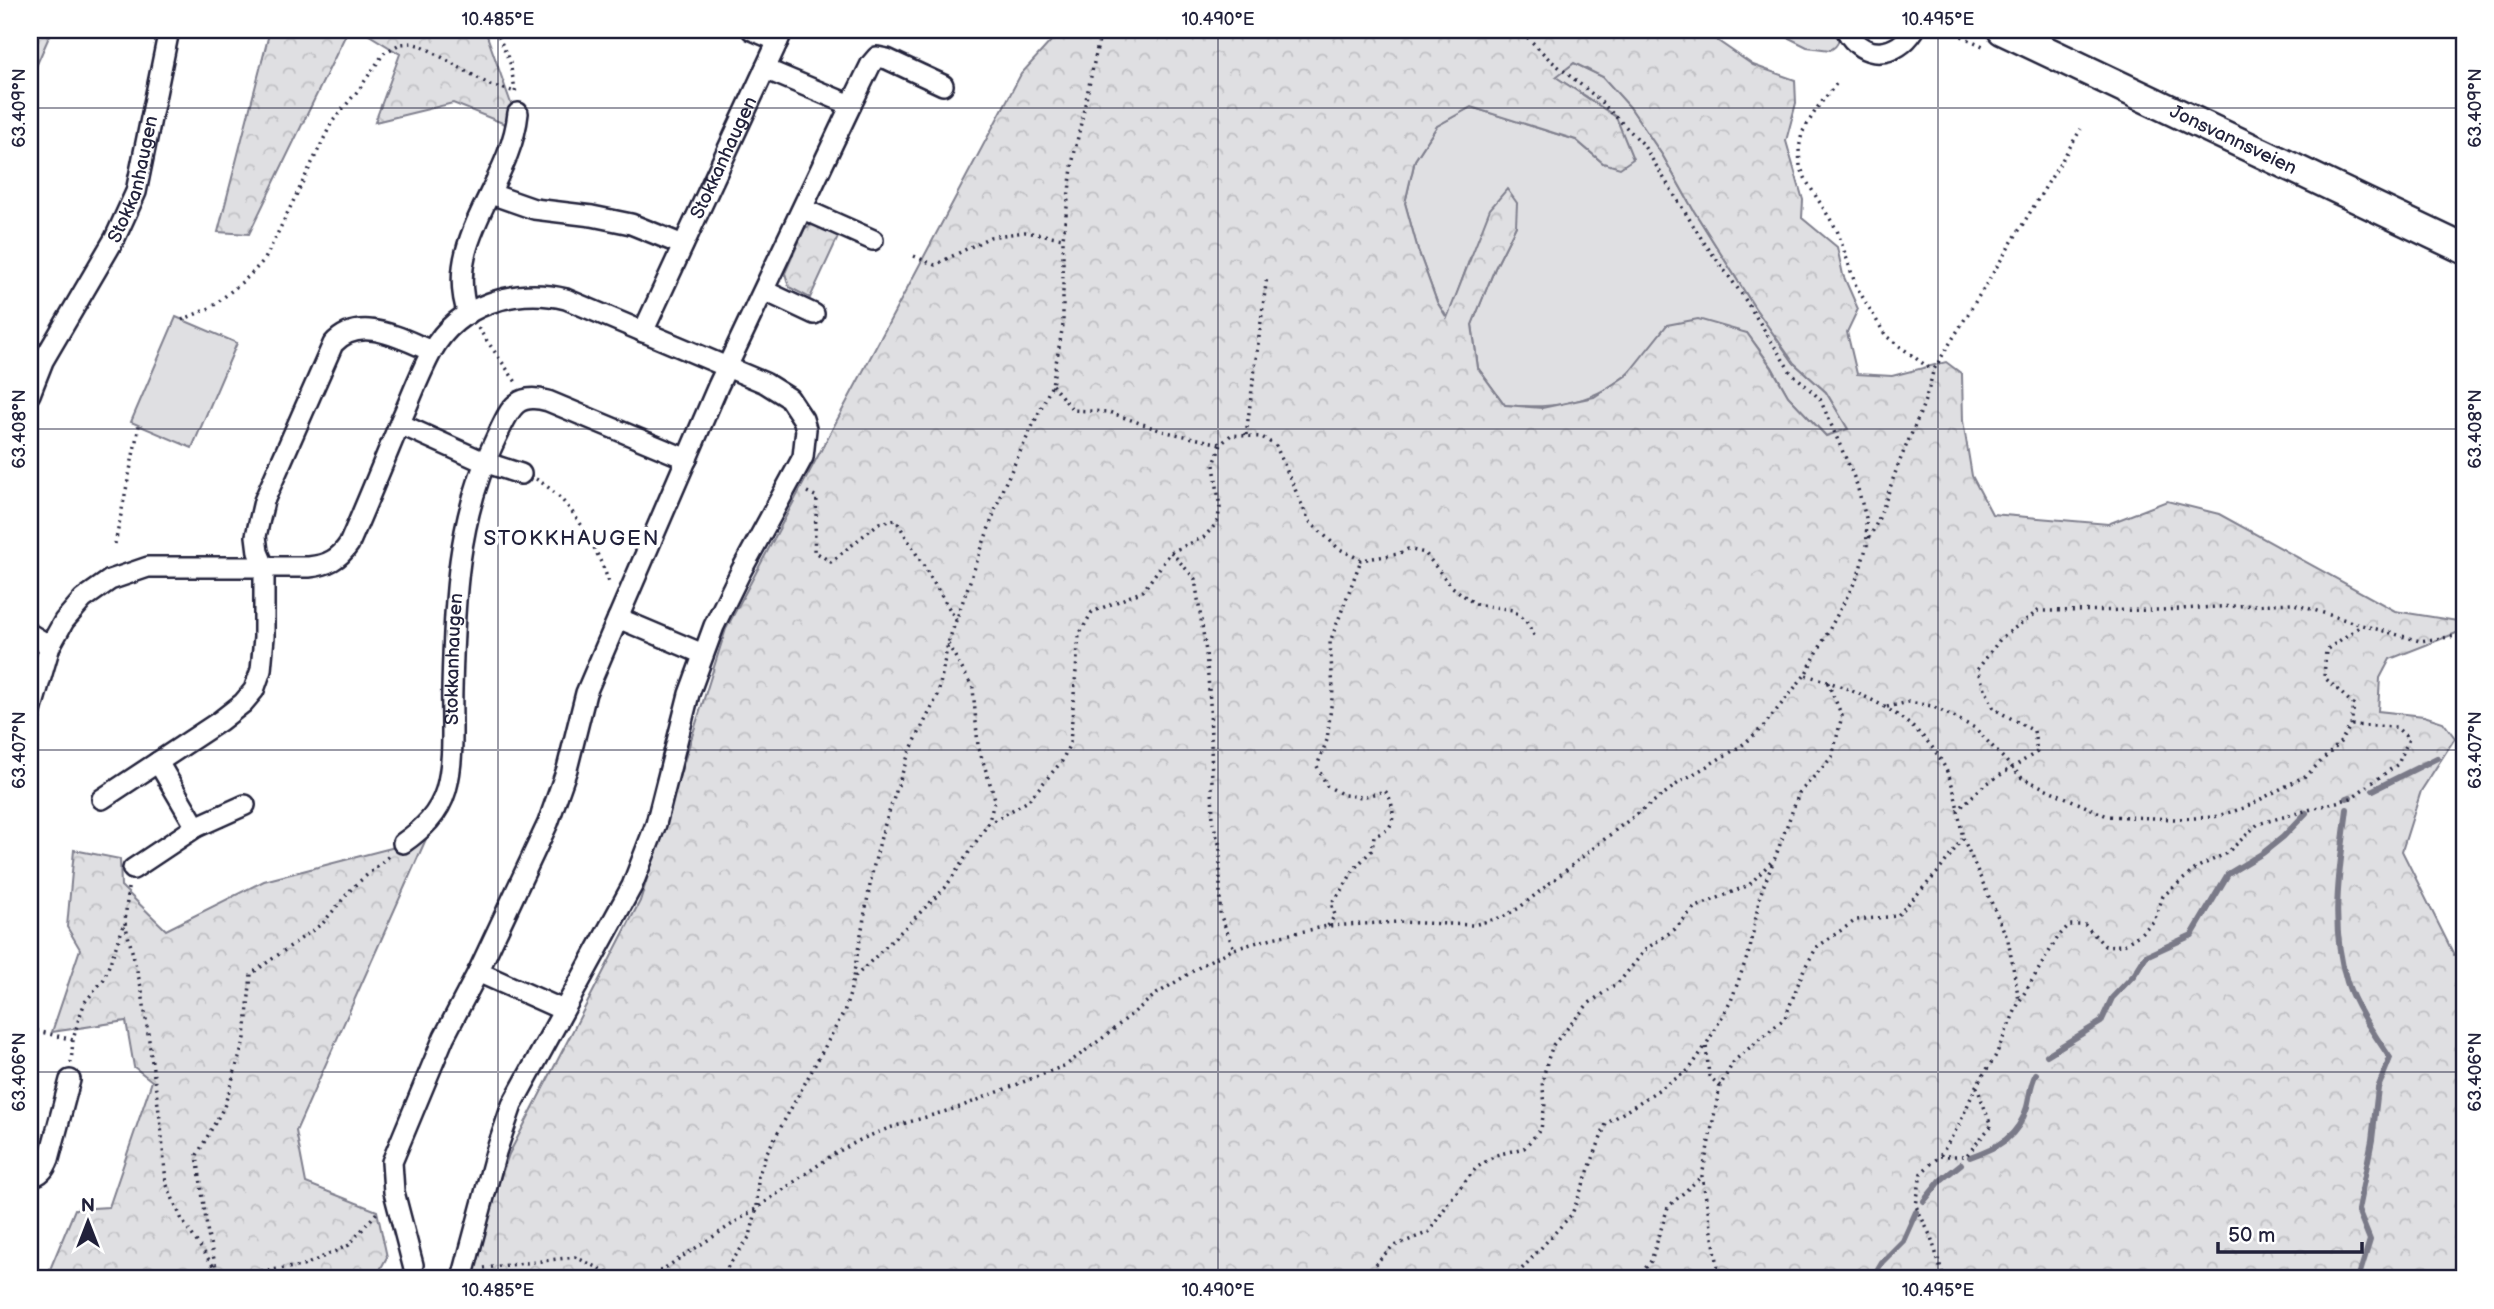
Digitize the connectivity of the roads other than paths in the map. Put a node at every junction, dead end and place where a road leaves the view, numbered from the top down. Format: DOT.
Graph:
graph roads {
  1 [pos="169,30"];
  2 [pos="752,30"];
  3 [pos="1846,30"];
  4 [pos="1914,30"];
  5 [pos="2002,30"];
  6 [pos="780,35"];
  7 [pos="765,69"];
  8 [pos="943,85"];
  9 [pos="851,105"];
  10 [pos="518,113"];
  11 [pos="491,194"];
  12 [pos="803,209"];
  13 [pos="873,240"];
  14 [pos="683,246"];
  15 [pos="2464,249"];
  16 [pos="765,291"];
  17 [pos="468,314"];
  18 [pos="814,314"];
  19 [pos="643,332"];
  20 [pos="432,351"];
  21 [pos="727,367"];
  22 [pos="30,394"];
  23 [pos="400,424"];
  24 [pos="687,459"];
  25 [pos="484,462"];
  26 [pos="521,474"];
  27 [pos="264,566"];
  28 [pos="621,609"];
  29 [pos="30,634"];
  30 [pos="50,646"];
  31 [pos="703,654"];
  32 [pos="30,715"];
  33 [pos="158,762"];
  34 [pos="102,799"];
  35 [pos="245,805"];
  36 [pos="196,827"];
  37 [pos="403,843"];
  38 [pos="132,869"];
  39 [pos="478,972"];
  40 [pos="563,1010"];
  41 [pos="70,1080"];
  42 [pos="30,1177"];
  43 [pos="413,1265"];
  44 [pos="464,1274"];
  1 -- 22 [label="street, Stokkanhaugen"];
  2 -- 6 [label="street, Stokkanhaugen"];
  3 -- 4 [label="street"];
  5 -- 15 [label="main road, Jonsvannsveien"];
  6 -- 7 [label="street, Stokkanhaugen"];
  7 -- 9 [label="street"];
  7 -- 14 [label="street, Stokkanhaugen"];
  8 -- 9 [label="street"];
  9 -- 12 [label="street"];
  10 -- 11 [label="street"];
  11 -- 14 [label="street"];
  11 -- 17 [label="street"];
  12 -- 13 [label="street"];
  12 -- 16 [label="street"];
  14 -- 19 [label="street, Stokkanhaugen"];
  16 -- 18 [label="street"];
  16 -- 21 [label="street"];
  17 -- 19 [label="street"];
  17 -- 20 [label="street"];
  19 -- 21 [label="street"];
  20 -- 23 [label="street"];
  20 -- 27 [label="street"];
  21 -- 24 [label="street"];
  21 -- 31 [label="street"];
  23 -- 25 [label="street"];
  23 -- 27 [label="street"];
  24 -- 25 [label="street, Stokkanhaugen"];
  24 -- 28 [label="street"];
  25 -- 26 [label="street"];
  25 -- 37 [label="street, Stokkanhaugen"];
  27 -- 30 [label="street"];
  27 -- 33 [label="street"];
  28 -- 31 [label="street"];
  28 -- 39 [label="street"];
  29 -- 30 [label="street"];
  30 -- 32 [label="street"];
  31 -- 40 [label="street"];
  33 -- 34 [label="street"];
  33 -- 36 [label="street"];
  35 -- 36 [label="street"];
  36 -- 38 [label="street"];
  39 -- 40 [label="street"];
  39 -- 43 [label="street"];
  40 -- 44 [label="street"];
  41 -- 42 [label="street"];
}
